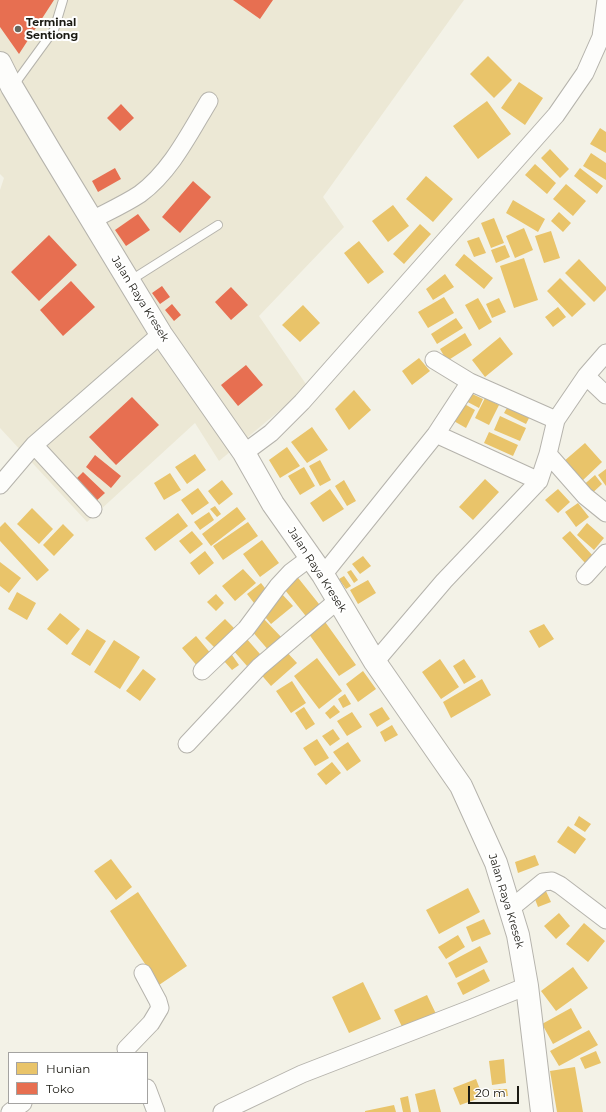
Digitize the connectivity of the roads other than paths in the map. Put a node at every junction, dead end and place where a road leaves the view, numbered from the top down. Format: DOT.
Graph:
graph roads {
  1 [pos="63,0"];
  2 [pos="606,0"];
  3 [pos="0,63"];
  4 [pos="12,87"];
  5 [pos="209,101"];
  6 [pos="92,220"];
  7 [pos="218,225"];
  8 [pos="129,282"];
  9 [pos="161,334"];
  10 [pos="606,353"];
  11 [pos="434,360"];
  12 [pos="586,376"];
  13 [pos="470,382"];
  14 [pos="606,395"];
  15 [pos="556,420"];
  16 [pos="436,434"];
  17 [pos="34,445"];
  18 [pos="244,453"];
  19 [pos="548,454"];
  20 [pos="539,481"];
  21 [pos="0,485"];
  22 [pos="93,509"];
  23 [pos="606,513"];
  24 [pos="606,553"];
  25 [pos="311,557"];
  26 [pos="323,575"];
  27 [pos="586,576"];
  28 [pos="338,600"];
  29 [pos="375,662"];
  30 [pos="202,671"];
  31 [pos="187,744"];
  32 [pos="510,909"];
  33 [pos="606,920"];
  34 [pos="143,973"];
  35 [pos="527,986"];
  36 [pos="123,1052"];
  37 [pos="148,1091"];
  38 [pos="22,1104"];
  39 [pos="10,1112"];
  40 [pos="156,1112"];
  41 [pos="222,1112"];
  42 [pos="542,1112"];
  1 -- 4 [label="lane"];
  2 -- 18 [label="street"];
  3 -- 4 [label="main road, Jalan Raya Kresek"];
  4 -- 6 [label="main road, Jalan Raya Kresek"];
  5 -- 6 [label="street"];
  6 -- 8 [label="main road, Jalan Raya Kresek"];
  7 -- 8 [label="lane"];
  8 -- 9 [label="main road, Jalan Raya Kresek"];
  9 -- 17 [label="street"];
  9 -- 18 [label="main road, Jalan Raya Kresek"];
  10 -- 12 [label="street"];
  11 -- 13 [label="street"];
  12 -- 14 [label="street"];
  12 -- 15 [label="street"];
  13 -- 15 [label="street"];
  13 -- 16 [label="street"];
  15 -- 19 [label="street"];
  16 -- 20 [label="street"];
  16 -- 26 [label="street"];
  17 -- 21 [label="street"];
  17 -- 22 [label="street"];
  18 -- 25 [label="main road, Jalan Raya Kresek"];
  19 -- 20 [label="street"];
  19 -- 23 [label="street"];
  20 -- 29 [label="street"];
  24 -- 27 [label="street"];
  25 -- 26 [label="main road, Jalan Raya Kresek"];
  25 -- 30 [label="street"];
  26 -- 28 [label="main road, Jalan Raya Kresek"];
  28 -- 29 [label="main road, Jalan Raya Kresek"];
  28 -- 31 [label="street"];
  29 -- 32 [label="main road, Jalan Raya Kresek"];
  32 -- 33 [label="street"];
  32 -- 35 [label="main road, Jalan Raya Kresek"];
  34 -- 36 [label="street"];
  35 -- 41 [label="street"];
  35 -- 42 [label="main road, Jalan Raya Kresek"];
  37 -- 40 [label="street"];
  38 -- 39 [label="street"];
}
